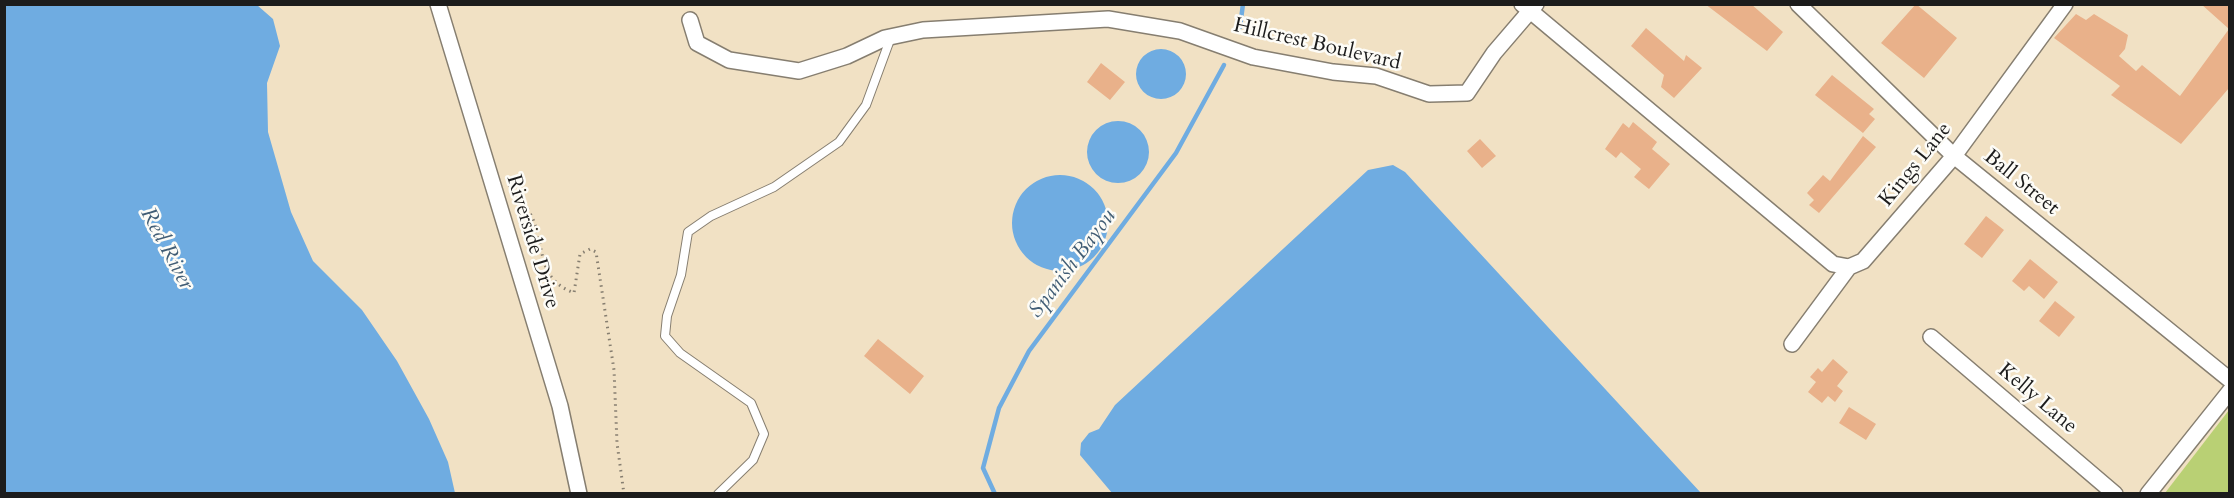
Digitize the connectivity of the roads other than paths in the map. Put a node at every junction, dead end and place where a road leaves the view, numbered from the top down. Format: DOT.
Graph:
graph roads {
  1 [pos="438,4"];
  2 [pos="1798,4"];
  3 [pos="2065,4"];
  4 [pos="1530,7"];
  5 [pos="690,20"];
  6 [pos="891,37"];
  7 [pos="1954,156"];
  8 [pos="1849,267"];
  9 [pos="1931,337"];
  10 [pos="1792,344"];
  11 [pos="2229,380"];
  12 [pos="2229,391"];
  13 [pos="2154,492"];
  14 [pos="579,494"];
  15 [pos="718,494"];
  16 [pos="2115,494"];
  1 -- 14 [label="street, Riverside Drive"];
  2 -- 7 [label="street, Ball Street"];
  3 -- 7 [label="street, Kings Lane"];
  4 -- 6 [label="street, Hillcrest Boulevard"];
  4 -- 8 [label="street, Hillcrest Boulevard"];
  5 -- 6 [label="street, Hillcrest Boulevard"];
  6 -- 15 [label="lane"];
  7 -- 8 [label="street, Kings Lane"];
  7 -- 11 [label="street, Ball Street"];
  8 -- 10 [label="street, Kings Lane"];
  9 -- 16 [label="street, Kelly Lane"];
  12 -- 13 [label="street"];
}
